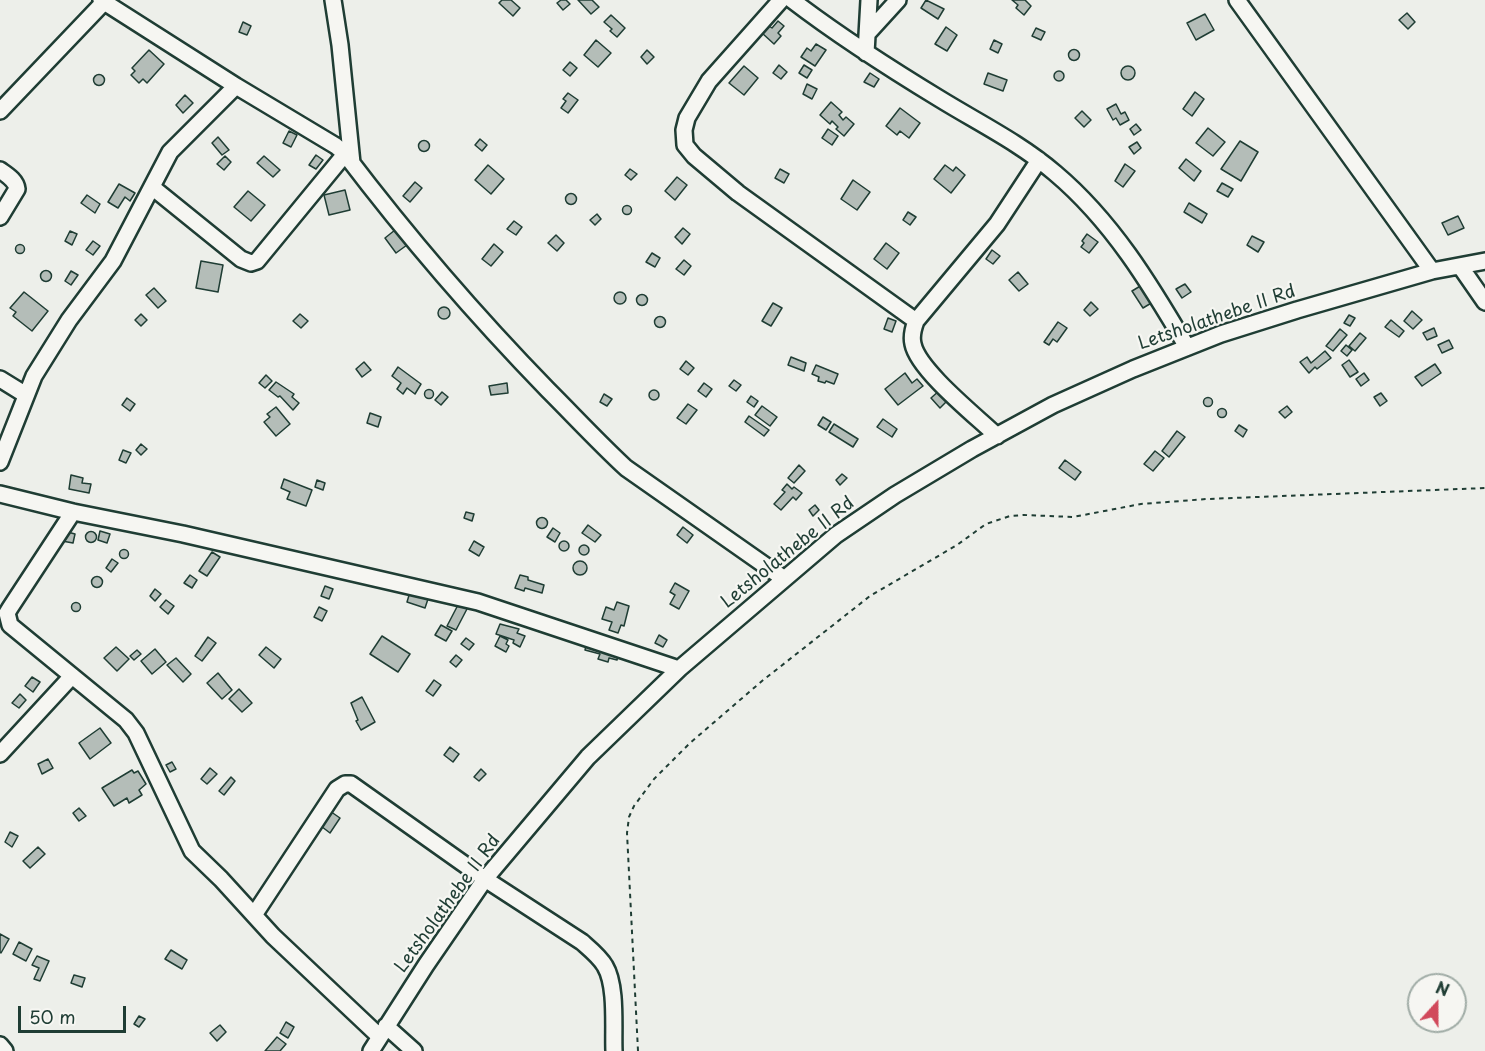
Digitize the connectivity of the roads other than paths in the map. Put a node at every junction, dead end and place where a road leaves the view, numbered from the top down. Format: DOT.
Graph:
graph roads {
  1 [pos="333,0"];
  2 [pos="781,0"];
  3 [pos="792,0"];
  4 [pos="869,0"];
  5 [pos="897,0"];
  6 [pos="1237,0"];
  7 [pos="102,1"];
  8 [pos="867,34"];
  9 [pos="866,53"];
  10 [pos="236,86"];
  11 [pos="0,111"];
  12 [pos="349,159"];
  13 [pos="1039,160"];
  14 [pos="0,170"];
  15 [pos="152,187"];
  16 [pos="0,217"];
  17 [pos="1485,261"];
  18 [pos="1460,266"];
  19 [pos="1432,272"];
  20 [pos="1485,302"];
  21 [pos="916,321"];
  22 [pos="1187,347"];
  23 [pos="0,379"];
  24 [pos="26,395"];
  25 [pos="997,436"];
  26 [pos="0,462"];
  27 [pos="0,494"];
  28 [pos="72,512"];
  29 [pos="783,578"];
  30 [pos="679,669"];
  31 [pos="72,676"];
  32 [pos="0,754"];
  33 [pos="485,879"];
  34 [pos="254,915"];
  35 [pos="383,1032"];
  36 [pos="0,1045"];
  37 [pos="5,1051"];
  38 [pos="371,1051"];
  39 [pos="414,1051"];
  40 [pos="614,1051"];
  1 -- 12 [label="street"];
  2 -- 21 [label="street"];
  3 -- 9 [label="street"];
  4 -- 8 [label="street"];
  5 -- 8 [label="street"];
  6 -- 19 [label="street"];
  7 -- 10 [label="street"];
  7 -- 11 [label="street"];
  8 -- 9 [label="street"];
  9 -- 13 [label="street"];
  10 -- 12 [label="street"];
  10 -- 15 [label="street"];
  12 -- 15 [label="street"];
  12 -- 29 [label="street"];
  13 -- 21 [label="street"];
  13 -- 22 [label="street"];
  14 -- 16 [label="street"];
  15 -- 24 [label="street"];
  17 -- 18 [label="street, Letsholathebe II Rd"];
  18 -- 19 [label="street, Letsholathebe II Rd"];
  18 -- 20 [label="street"];
  19 -- 22 [label="street, Letsholathebe II Rd"];
  21 -- 25 [label="street"];
  22 -- 25 [label="street, Letsholathebe II Rd"];
  23 -- 24 [label="street"];
  24 -- 26 [label="street"];
  25 -- 29 [label="street, Letsholathebe II Rd"];
  27 -- 28 [label="street"];
  28 -- 30 [label="street"];
  28 -- 31 [label="street"];
  29 -- 30 [label="street, Letsholathebe II Rd"];
  30 -- 33 [label="street, Letsholathebe II Rd"];
  31 -- 32 [label="street"];
  31 -- 34 [label="street"];
  33 -- 34 [label="street"];
  33 -- 35 [label="street, Letsholathebe II Rd"];
  33 -- 40 [label="street"];
  34 -- 35 [label="street"];
  35 -- 38 [label="street, Letsholathebe II Rd"];
  35 -- 39 [label="street"];
  36 -- 37 [label="street"];
}
